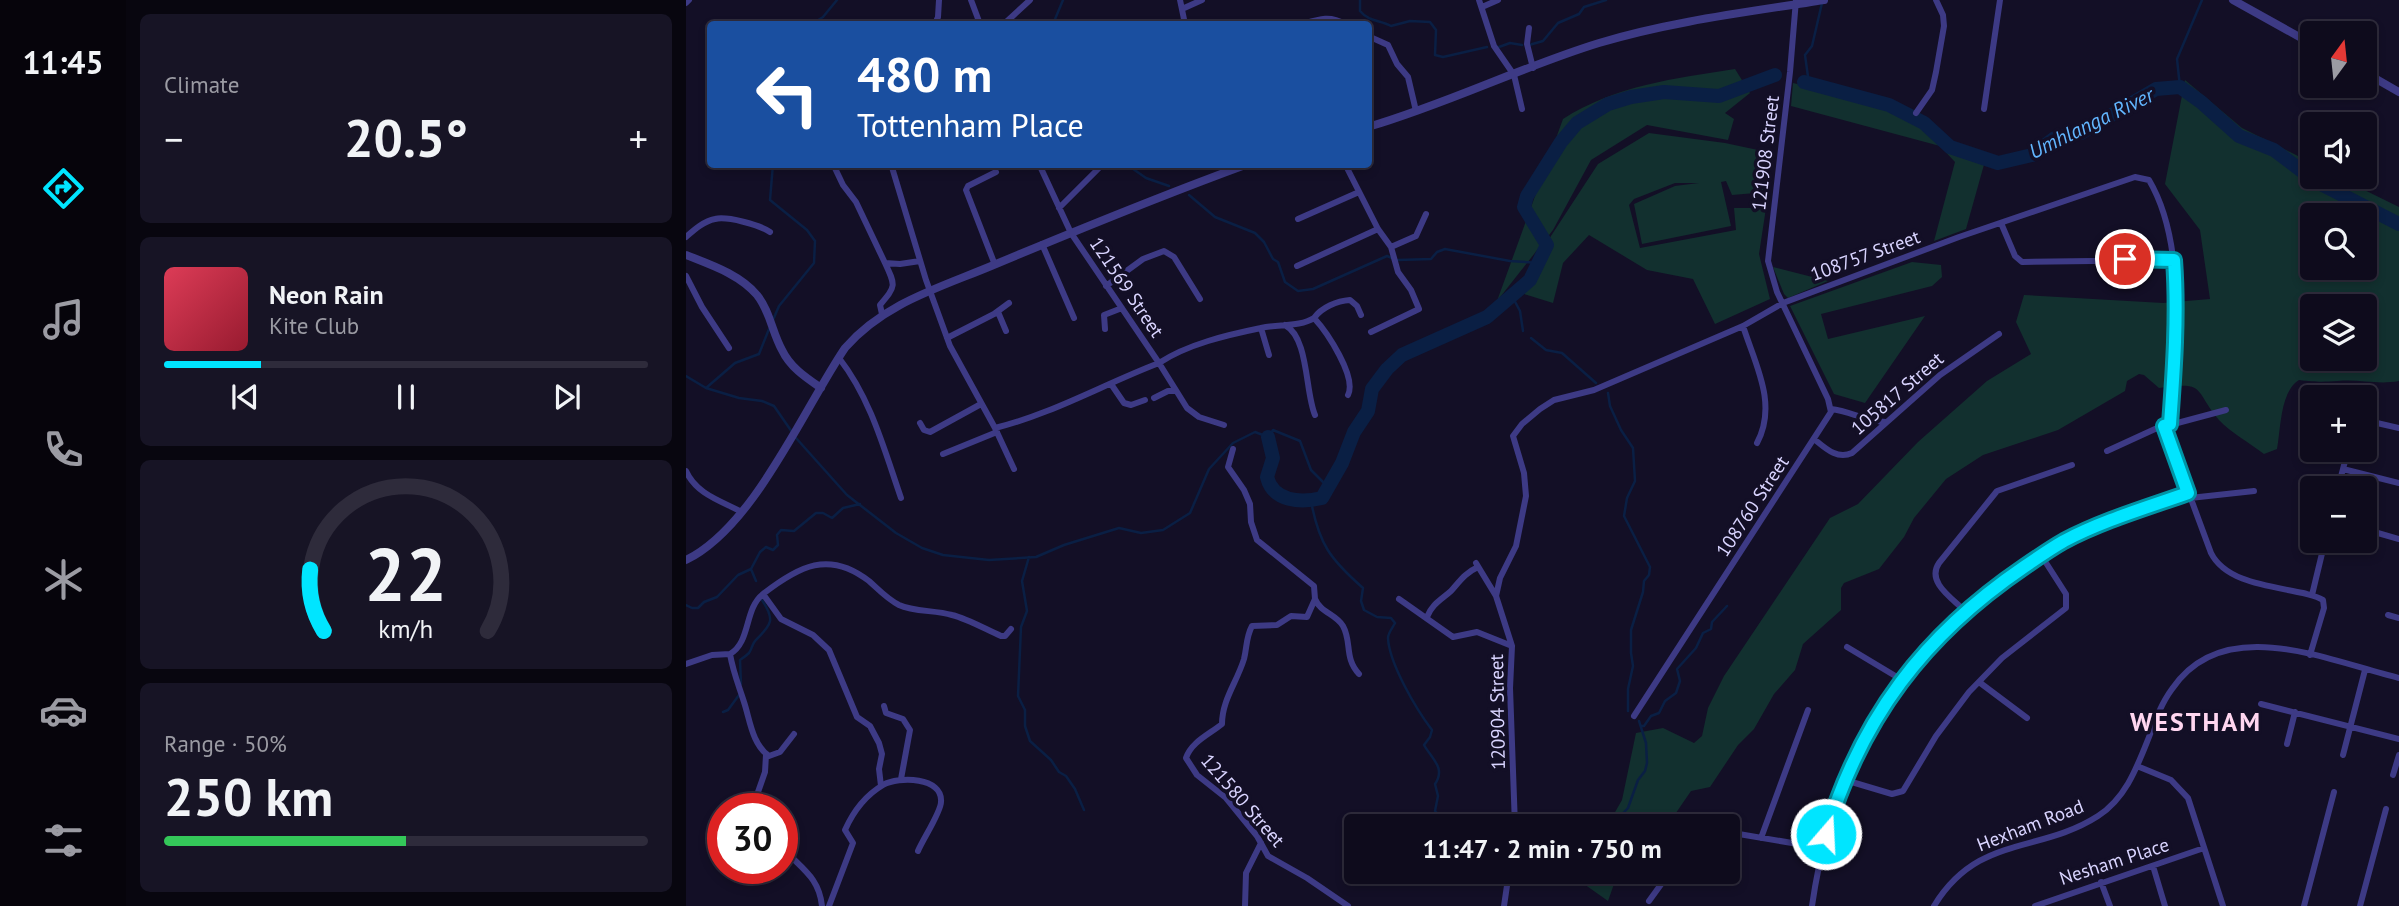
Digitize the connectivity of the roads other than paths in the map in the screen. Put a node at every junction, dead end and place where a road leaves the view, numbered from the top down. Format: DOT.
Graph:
graph roads {
  1 [pos="939,0"];
  2 [pos="1030,0"];
  3 [pos="1180,0"];
  4 [pos="1202,0"];
  5 [pos="1498,0"];
  6 [pos="1824,0"];
  7 [pos="1936,0"];
  8 [pos="2000,0"];
  9 [pos="2233,0"];
  10 [pos="974,1"];
  11 [pos="1799,3"];
  12 [pos="2246,3"];
  13 [pos="1480,4"];
  14 [pos="1182,9"];
  15 [pos="936,21"];
  16 [pos="980,21"];
  17 [pos="1007,21"];
  18 [pos="1184,21"];
  19 [pos="1314,21"];
  20 [pos="1339,21"];
  21 [pos="1529,28"];
  22 [pos="2300,37"];
  23 [pos="1372,38"];
  24 [pos="1533,68"];
  25 [pos="1514,75"];
  26 [pos="2377,79"];
  27 [pos="2399,92"];
  28 [pos="1522,109"];
  29 [pos="1984,109"];
  30 [pos="1416,111"];
  31 [pos="1916,113"];
  32 [pos="1372,126"];
  33 [pos="835,168"];
  34 [pos="894,168"];
  35 [pos="1041,168"];
  36 [pos="1099,168"];
  37 [pos="1237,168"];
  38 [pos="1347,168"];
  39 [pos="996,172"];
  40 [pos="1359,192"];
  41 [pos="1059,208"];
  42 [pos="1426,214"];
  43 [pos="1298,219"];
  44 [pos="2001,223"];
  45 [pos="1378,229"];
  46 [pos="770,232"];
  47 [pos="1071,233"];
  48 [pos="686,237"];
  49 [pos="1042,244"];
  50 [pos="1391,247"];
  51 [pos="686,255"];
  52 [pos="2174,260"];
  53 [pos="920,261"];
  54 [pos="885,263"];
  55 [pos="995,265"];
  56 [pos="1297,266"];
  57 [pos="686,276"];
  58 [pos="1107,286"];
  59 [pos="929,291"];
  60 [pos="1199,299"];
  61 [pos="1009,303"];
  62 [pos="1783,303"];
  63 [pos="1122,308"];
  64 [pos="998,312"];
  65 [pos="882,314"];
  66 [pos="1361,315"];
  67 [pos="1074,318"];
  68 [pos="1314,318"];
  69 [pos="1283,324"];
  70 [pos="1743,326"];
  71 [pos="1261,328"];
  72 [pos="1105,329"];
  73 [pos="1006,331"];
  74 [pos="1371,332"];
  75 [pos="1998,334"];
  76 [pos="947,338"];
  77 [pos="729,348"];
  78 [pos="1269,355"];
  79 [pos="839,358"];
  80 [pos="1159,363"];
  81 [pos="1111,384"];
  82 [pos="821,388"];
  83 [pos="1175,391"];
  84 [pos="1348,396"];
  85 [pos="1154,398"];
  86 [pos="1145,400"];
  87 [pos="981,404"];
  88 [pos="1831,409"];
  89 [pos="2226,410"];
  90 [pos="1315,415"];
  91 [pos="1887,422"];
  92 [pos="920,423"];
  93 [pos="2377,424"];
  94 [pos="1224,425"];
  95 [pos="2167,425"];
  96 [pos="2399,428"];
  97 [pos="996,430"];
  98 [pos="1814,439"];
  99 [pos="1757,443"];
  100 [pos="1233,449"];
  101 [pos="2107,450"];
  102 [pos="943,454"];
  103 [pos="2345,462"];
  104 [pos="2072,465"];
  105 [pos="2343,468"];
  106 [pos="1014,469"];
  107 [pos="686,471"];
  108 [pos="2341,476"];
  109 [pos="2399,483"];
  110 [pos="2254,491"];
  111 [pos="2189,495"];
  112 [pos="901,498"];
  113 [pos="742,512"];
  114 [pos="2377,532"];
  115 [pos="2399,538"];
  116 [pos="2322,553"];
  117 [pos="2041,555"];
  118 [pos="686,560"];
  119 [pos="763,594"];
  120 [pos="2312,595"];
  121 [pos="1496,596"];
  122 [pos="1315,599"];
  123 [pos="1399,599"];
  124 [pos="1965,611"];
  125 [pos="2388,615"];
  126 [pos="1427,617"];
  127 [pos="2399,618"];
  128 [pos="1012,629"];
  129 [pos="1512,646"];
  130 [pos="1847,647"];
  131 [pos="730,654"];
  132 [pos="2311,655"];
  133 [pos="686,664"];
  134 [pos="2365,670"];
  135 [pos="1359,674"];
  136 [pos="2399,678"];
  137 [pos="1902,680"];
  138 [pos="1979,682"];
  139 [pos="2260,704"];
  140 [pos="884,706"];
  141 [pos="1808,710"];
  142 [pos="2295,712"];
  143 [pos="1634,716"];
  144 [pos="2027,718"];
  145 [pos="2350,726"];
  146 [pos="794,734"];
  147 [pos="2399,739"];
  148 [pos="2287,744"];
  149 [pos="766,755"];
  150 [pos="2343,755"];
  151 [pos="2399,755"];
  152 [pos="2137,766"];
  153 [pos="2393,775"];
  154 [pos="901,779"];
  155 [pos="1845,780"];
  156 [pos="881,786"];
  157 [pos="2334,792"];
  158 [pos="759,793"];
  159 [pos="2386,808"];
  160 [pos="1515,814"];
  161 [pos="1740,834"];
  162 [pos="1761,838"];
  163 [pos="1261,843"];
  164 [pos="1822,848"];
  165 [pos="2204,848"];
  166 [pos="918,851"];
  167 [pos="798,861"];
  168 [pos="2153,866"];
  169 [pos="2101,883"];
  170 [pos="1508,884"];
  171 [pos="1661,884"];
  172 [pos="1648,901"];
  173 [pos="822,906"];
  174 [pos="830,906"];
  175 [pos="1245,906"];
  176 [pos="1348,906"];
  177 [pos="1504,906"];
  178 [pos="1812,906"];
  179 [pos="1934,906"];
  180 [pos="2035,906"];
  181 [pos="2110,906"];
  182 [pos="2165,906"];
  183 [pos="2224,906"];
  184 [pos="2304,906"];
  185 [pos="2360,906"];
  1 -- 15 [label="street"];
  2 -- 17 [label="street"];
  3 -- 14 [label="street"];
  4 -- 14 [label="street"];
  5 -- 13 [label="street"];
  6 -- 11 [label="street"];
  7 -- 31 [label="street"];
  8 -- 29 [label="street"];
  9 -- 12 [label="street"];
  10 -- 16 [label="street"];
  11 -- 24 [label="street"];
  11 -- 62 [label="street, 121908 Street"];
  12 -- 22 [label="street"];
  13 -- 25 [label="street"];
  14 -- 18 [label="street"];
  19 -- 20 [label="street"];
  21 -- 24 [label="street"];
  23 -- 30 [label="street"];
  24 -- 25 [label="street"];
  25 -- 28 [label="street"];
  25 -- 30 [label="street"];
  26 -- 27 [label="street"];
  30 -- 32 [label="street"];
  33 -- 54 [label="street"];
  34 -- 53 [label="street"];
  35 -- 41 [label="street, 121569 Street"];
  36 -- 41 [label="street"];
  37 -- 47 [label="street"];
  38 -- 40 [label="street"];
  39 -- 55 [label="street"];
  40 -- 43 [label="street"];
  40 -- 45 [label="street"];
  41 -- 47 [label="street, 121569 Street"];
  42 -- 50 [label="street"];
  44 -- 52 [label="street"];
  44 -- 52 [label="street, 108757 Street"];
  44 -- 62 [label="street, 108757 Street"];
  45 -- 50 [label="street"];
  45 -- 56 [label="street"];
  46 -- 48 [label="street"];
  47 -- 49 [label="street"];
  47 -- 58 [label="street, 121569 Street"];
  49 -- 55 [label="street"];
  49 -- 67 [label="street"];
  50 -- 74 [label="street"];
  51 -- 82 [label="street"];
  52 -- 95 [label="street"];
  53 -- 54 [label="street"];
  53 -- 59 [label="street"];
  54 -- 65 [label="street"];
  55 -- 59 [label="street"];
  57 -- 77 [label="street"];
  58 -- 60 [label="street"];
  58 -- 63 [label="street, 121569 Street"];
  59 -- 65 [label="street"];
  59 -- 76 [label="street"];
  61 -- 64 [label="street"];
  62 -- 70 [label="street, 108757 Street"];
  62 -- 88 [label="street"];
  63 -- 72 [label="street"];
  63 -- 80 [label="street, 121569 Street"];
  64 -- 73 [label="street"];
  64 -- 76 [label="street"];
  65 -- 79 [label="street"];
  66 -- 68 [label="street, 121569 Street"];
  68 -- 69 [label="street, 121569 Street"];
  68 -- 84 [label="street"];
  69 -- 71 [label="street, 121569 Street"];
  69 -- 90 [label="street"];
  70 -- 99 [label="street"];
  70 -- 121 [label="street, 108757 Street"];
  71 -- 78 [label="street"];
  71 -- 80 [label="street, 121569 Street"];
  75 -- 91 [label="street, 105817 Street"];
  76 -- 87 [label="street"];
  79 -- 82 [label="street"];
  79 -- 112 [label="street"];
  80 -- 81 [label="street"];
  80 -- 83 [label="street"];
  81 -- 86 [label="street"];
  81 -- 97 [label="street"];
  82 -- 113 [label="street"];
  83 -- 85 [label="street"];
  83 -- 94 [label="street"];
  87 -- 92 [label="street"];
  87 -- 97 [label="street"];
  88 -- 91 [label="street"];
  88 -- 98 [label="street, 108760 Street"];
  89 -- 95 [label="street"];
  91 -- 98 [label="street, 105817 Street"];
  93 -- 96 [label="street"];
  95 -- 101 [label="street"];
  95 -- 111 [label="street"];
  97 -- 102 [label="street"];
  97 -- 106 [label="street"];
  98 -- 143 [label="street, 108760 Street"];
  100 -- 122 [label="street"];
  103 -- 105 [label="street"];
  104 -- 124 [label="street"];
  105 -- 108 [label="street"];
  105 -- 109 [label="street"];
  107 -- 113 [label="street"];
  110 -- 111 [label="street"];
  111 -- 117 [label="street"];
  111 -- 120 [label="street"];
  113 -- 118 [label="street"];
  114 -- 115 [label="street"];
  116 -- 120 [label="street"];
  117 -- 124 [label="street"];
  117 -- 138 [label="street"];
  119 -- 128 [label="street"];
  119 -- 131 [label="street"];
  119 -- 156 [label="street"];
  120 -- 132 [label="street"];
  121 -- 126 [label="street, 120904 Street"];
  121 -- 129 [label="street, 120904 Street"];
  122 -- 135 [label="street"];
  122 -- 163 [label="street, 121580 Street"];
  123 -- 126 [label="street"];
  124 -- 137 [label="street"];
  125 -- 127 [label="street"];
  126 -- 129 [label="street"];
  129 -- 160 [label="street, 120904 Street"];
  130 -- 137 [label="street"];
  131 -- 133 [label="street"];
  131 -- 149 [label="street"];
  132 -- 134 [label="street, Hexham Road"];
  132 -- 152 [label="street, Hexham Road"];
  134 -- 136 [label="street, Hexham Road"];
  134 -- 145 [label="street"];
  137 -- 155 [label="street"];
  138 -- 144 [label="street"];
  138 -- 155 [label="street"];
  139 -- 142 [label="street"];
  140 -- 154 [label="street"];
  141 -- 162 [label="street"];
  142 -- 145 [label="street"];
  142 -- 148 [label="street"];
  145 -- 147 [label="street"];
  145 -- 150 [label="street"];
  146 -- 149 [label="street"];
  149 -- 158 [label="street"];
  151 -- 153 [label="street"];
  152 -- 165 [label="street"];
  152 -- 179 [label="street, Hexham Road"];
  154 -- 156 [label="street"];
  154 -- 166 [label="street"];
  155 -- 164 [label="street"];
  156 -- 174 [label="street"];
  157 -- 184 [label="street"];
  159 -- 185 [label="street"];
  161 -- 162 [label="street"];
  162 -- 164 [label="street"];
  163 -- 175 [label="street"];
  163 -- 176 [label="street, 121580 Street"];
  164 -- 178 [label="street"];
  165 -- 168 [label="street, Nesham Place"];
  165 -- 183 [label="street"];
  167 -- 173 [label="street"];
  168 -- 169 [label="street, Nesham Place"];
  168 -- 182 [label="street"];
  169 -- 180 [label="street, Nesham Place"];
  169 -- 181 [label="street"];
  170 -- 177 [label="street"];
  171 -- 172 [label="street"];
}
